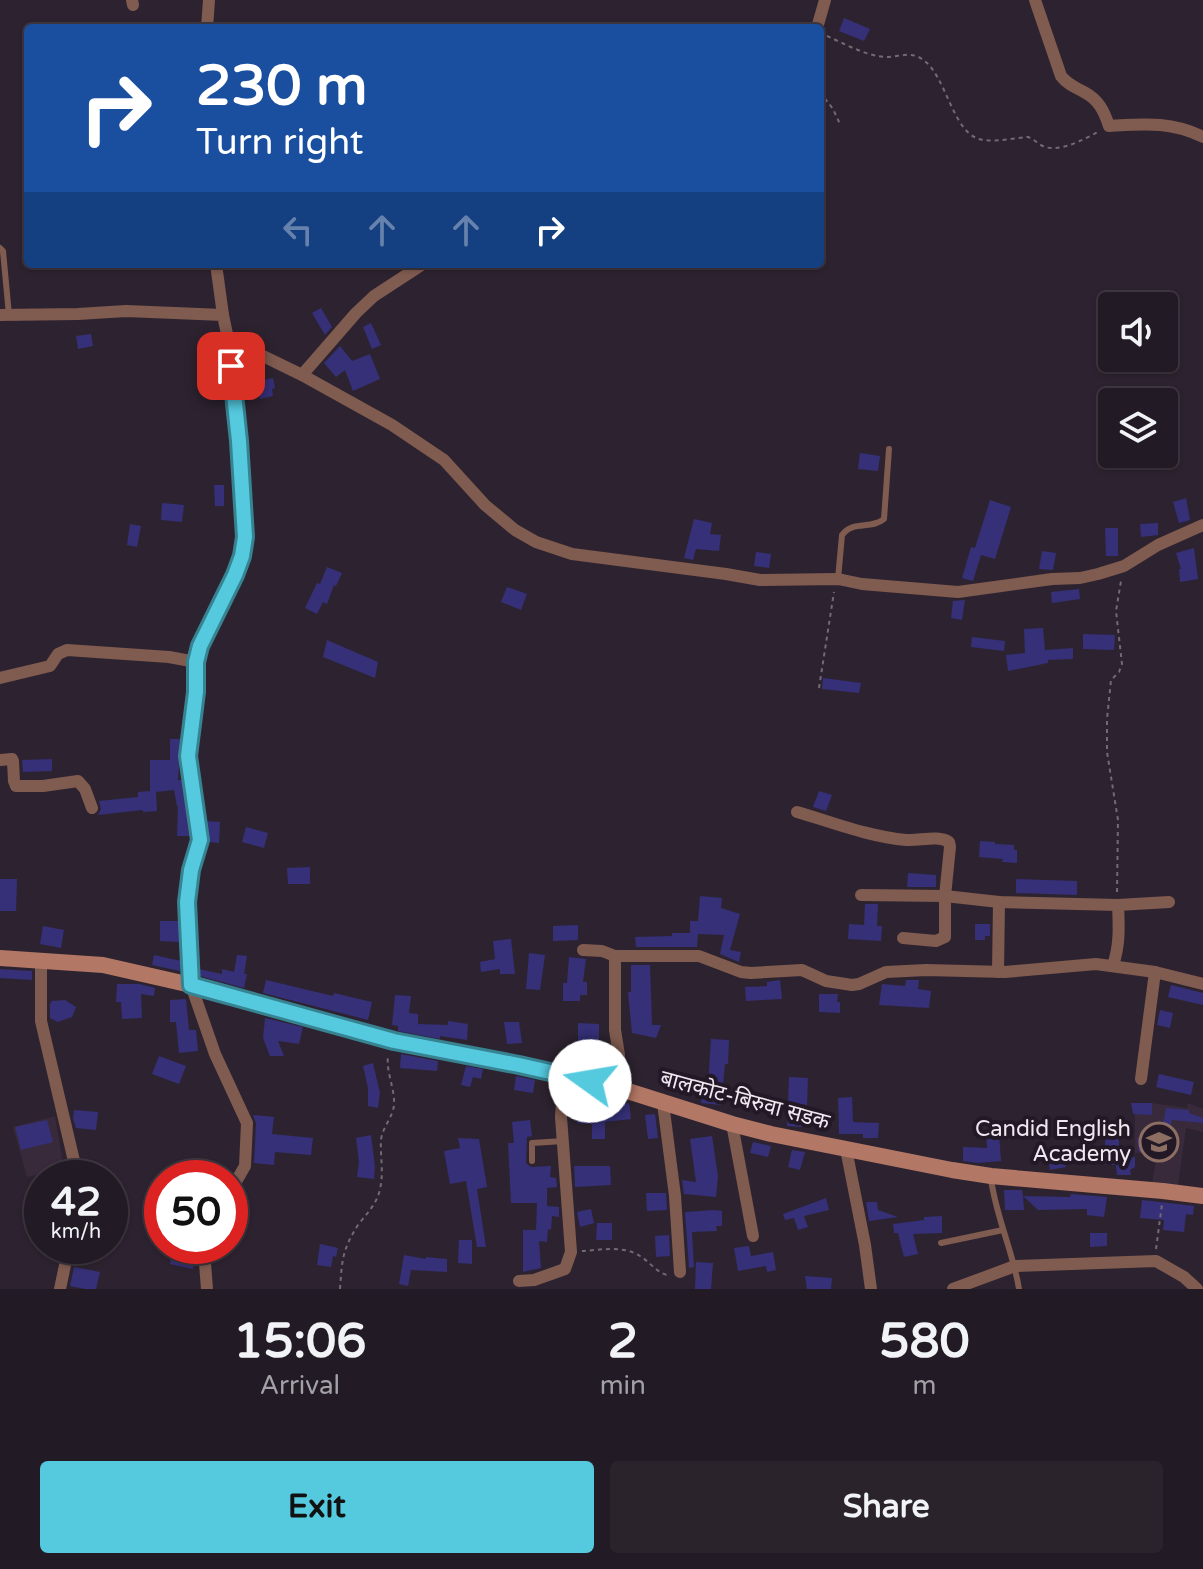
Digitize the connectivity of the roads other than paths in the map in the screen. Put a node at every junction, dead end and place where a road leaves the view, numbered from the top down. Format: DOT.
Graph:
graph roads {
  1 [pos="209,0"];
  2 [pos="825,0"];
  3 [pos="1035,0"];
  4 [pos="207,24"];
  5 [pos="820,24"];
  6 [pos="1203,137"];
  7 [pos="0,248"];
  8 [pos="217,268"];
  9 [pos="417,268"];
  10 [pos="5,315"];
  11 [pos="223,315"];
  12 [pos="228,339"];
  13 [pos="302,375"];
  14 [pos="889,449"];
  15 [pos="1203,525"];
  16 [pos="836,579"];
  17 [pos="196,662"];
  18 [pos="0,678"];
  19 [pos="0,760"];
  20 [pos="92,808"];
  21 [pos="797,812"];
  22 [pos="861,895"];
  23 [pos="945,896"];
  24 [pos="999,902"];
  25 [pos="1169,902"];
  26 [pos="1118,905"];
  27 [pos="903,938"];
  28 [pos="583,950"];
  29 [pos="615,956"];
  30 [pos="0,958"];
  31 [pos="41,960"];
  32 [pos="1113,965"];
  33 [pos="998,972"];
  34 [pos="1155,972"];
  35 [pos="1203,984"];
  36 [pos="191,985"];
  37 [pos="564,1075"];
  38 [pos="1141,1079"];
  39 [pos="615,1087"];
  40 [pos="663,1103"];
  41 [pos="732,1124"];
  42 [pos="564,1141"];
  43 [pos="846,1149"];
  44 [pos="74,1160"];
  45 [pos="245,1160"];
  46 [pos="532,1161"];
  47 [pos="991,1176"];
  48 [pos="1203,1196"];
  49 [pos="1003,1230"];
  50 [pos="753,1236"];
  51 [pos="941,1243"];
  52 [pos="65,1264"];
  53 [pos="205,1264"];
  54 [pos="1015,1266"];
  55 [pos="680,1272"];
  56 [pos="519,1281"];
  57 [pos="60,1289"];
  58 [pos="207,1289"];
  59 [pos="871,1289"];
  60 [pos="953,1289"];
  61 [pos="1019,1289"];
  62 [pos="1197,1289"];
  1 -- 4 [label="street"];
  2 -- 5 [label="street"];
  3 -- 6 [label="street"];
  7 -- 10 [label="lane"];
  8 -- 11 [label="street"];
  9 -- 13 [label="street"];
  10 -- 11 [label="street"];
  11 -- 12 [label="street"];
  12 -- 13 [label="street"];
  12 -- 17 [label="street"];
  13 -- 16 [label="street"];
  14 -- 16 [label="lane"];
  15 -- 16 [label="street"];
  17 -- 18 [label="street"];
  17 -- 36 [label="street"];
  19 -- 20 [label="street"];
  21 -- 23 [label="street"];
  22 -- 23 [label="street"];
  23 -- 24 [label="street"];
  23 -- 27 [label="street"];
  24 -- 26 [label="street"];
  24 -- 33 [label="street"];
  25 -- 26 [label="street"];
  26 -- 32 [label="street"];
  28 -- 29 [label="street"];
  29 -- 33 [label="street"];
  29 -- 39 [label="street"];
  30 -- 31 [label="main road, बालकोट-बिरुवा सडक"];
  31 -- 36 [label="main road, बालकोट-बिरुवा सडक"];
  31 -- 44 [label="street"];
  32 -- 33 [label="street"];
  32 -- 34 [label="street"];
  34 -- 35 [label="street"];
  34 -- 38 [label="street"];
  36 -- 37 [label="main road, बालकोट-बिरुवा सडक"];
  36 -- 45 [label="street"];
  37 -- 39 [label="main road, बालकोट-बिरुवा सडक"];
  37 -- 42 [label="street"];
  39 -- 40 [label="main road, बालकोट-बिरुवा सडक"];
  40 -- 41 [label="main road, बालकोट-बिरुवा सडक"];
  40 -- 55 [label="street"];
  41 -- 43 [label="main road, बालकोट-बिरुवा सडक"];
  41 -- 50 [label="street"];
  42 -- 46 [label="lane"];
  42 -- 56 [label="street"];
  43 -- 47 [label="main road, बालकोट-बिरुवा सडक"];
  43 -- 59 [label="street"];
  47 -- 48 [label="main road, बालकोट-बिरुवा सडक"];
  47 -- 49 [label="lane"];
  49 -- 51 [label="lane"];
  49 -- 54 [label="lane"];
  52 -- 57 [label="street"];
  53 -- 58 [label="street"];
  54 -- 60 [label="street"];
  54 -- 61 [label="lane"];
  54 -- 62 [label="street"];
}
